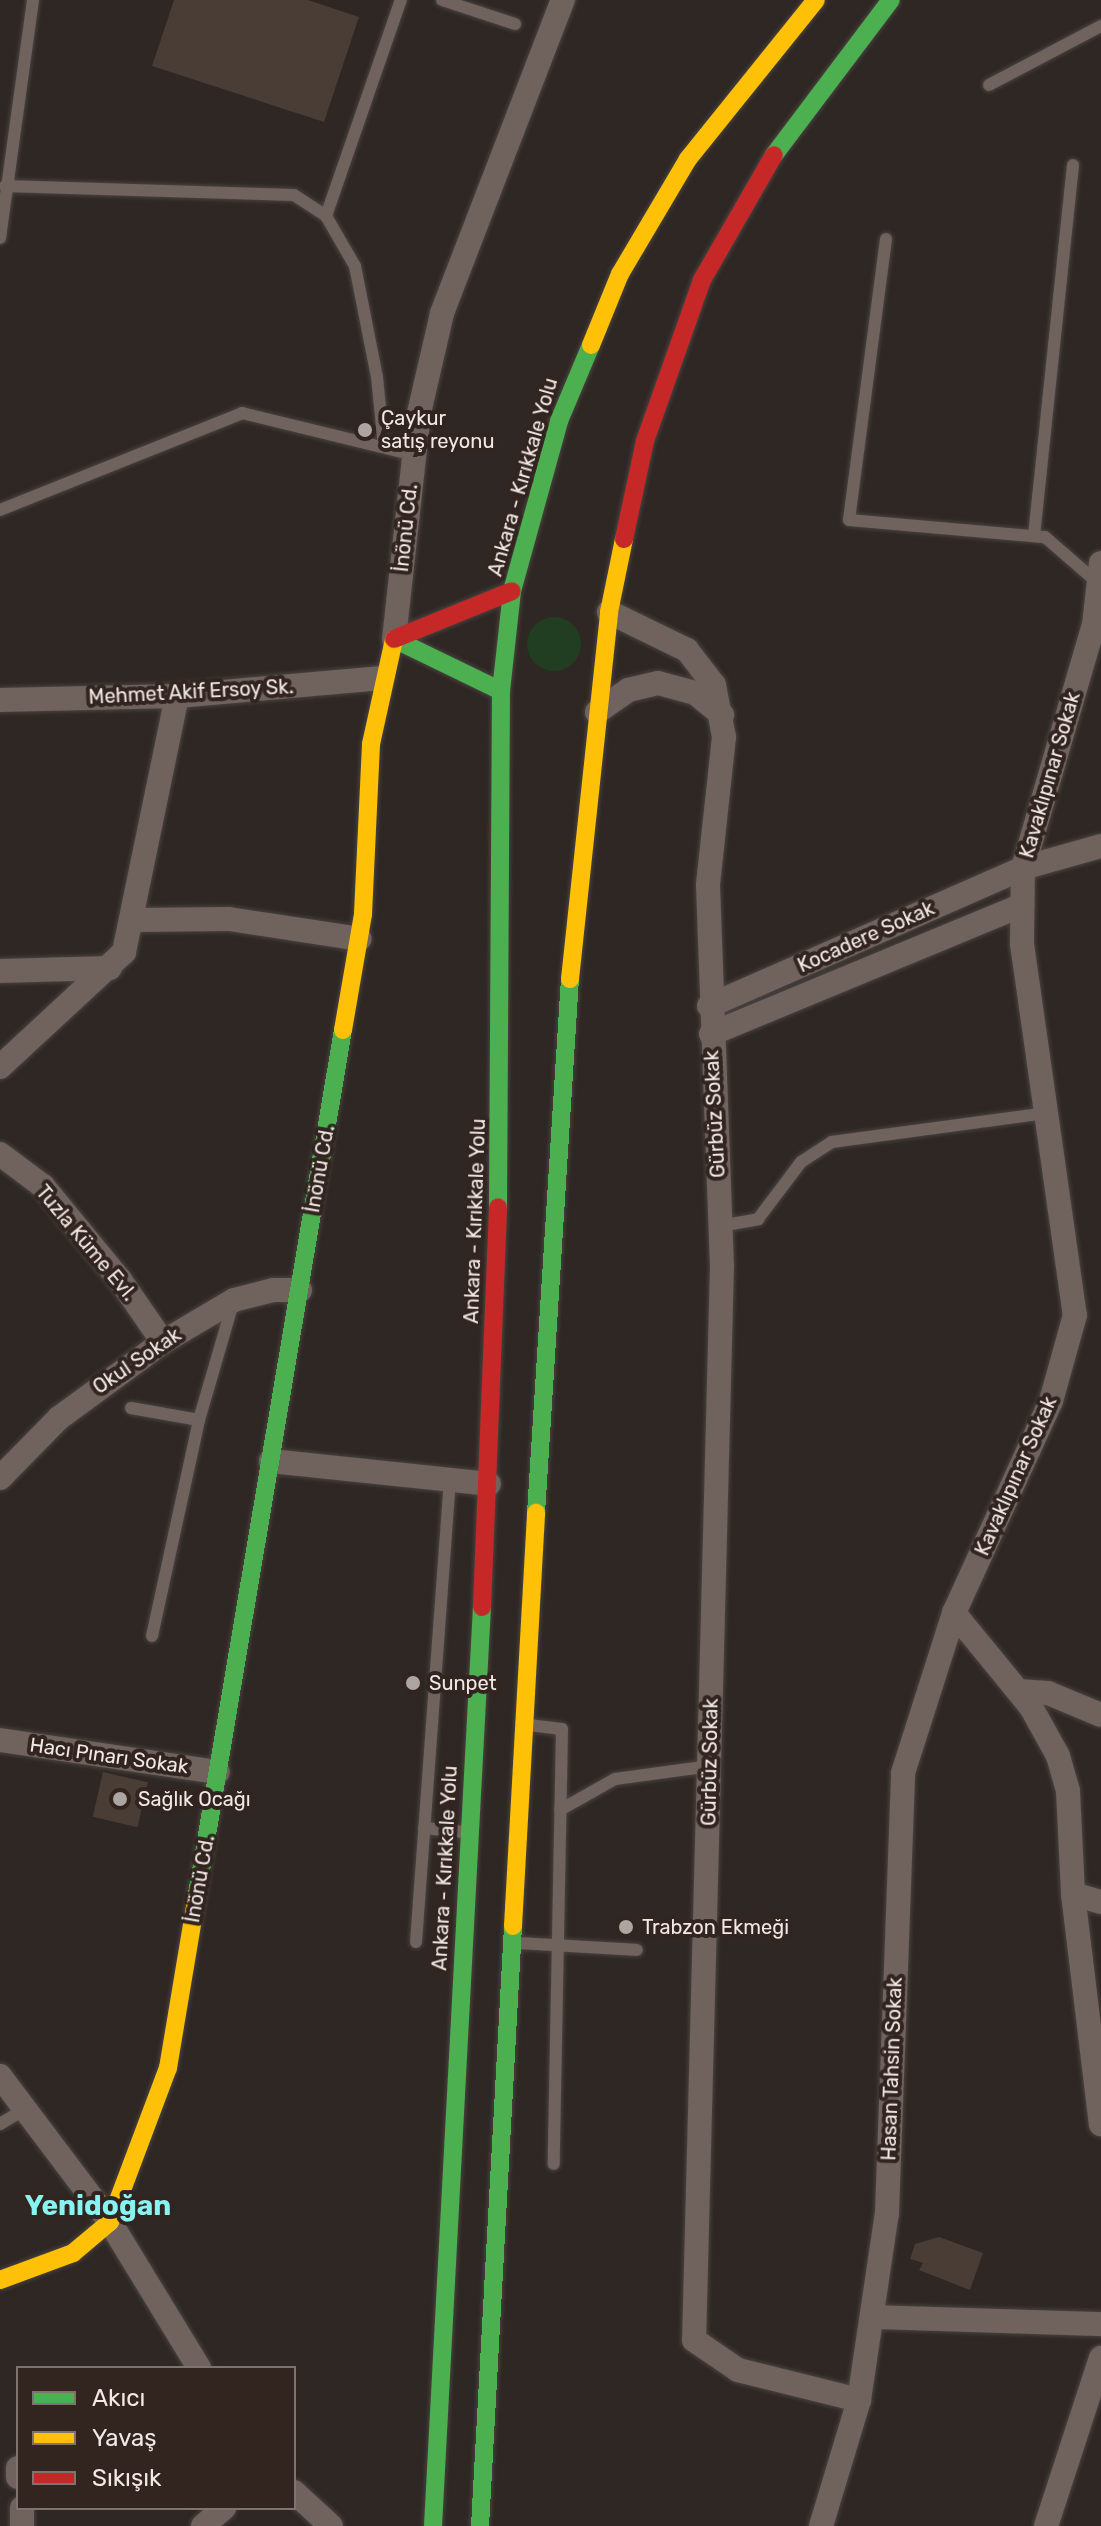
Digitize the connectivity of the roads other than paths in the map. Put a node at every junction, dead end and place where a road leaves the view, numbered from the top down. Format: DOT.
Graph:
graph roads {
  1 [pos="33,0"];
  2 [pos="401,0"];
  3 [pos="442,0"];
  4 [pos="563,0"];
  5 [pos="816,0"];
  6 [pos="891,0"];
  7 [pos="515,24"];
  8 [pos="1101,26"];
  9 [pos="989,85"];
  10 [pos="1073,165"];
  11 [pos="5,186"];
  12 [pos="326,216"];
  13 [pos="0,238"];
  14 [pos="886,239"];
  15 [pos="384,447"];
  16 [pos="414,455"];
  17 [pos="0,510"];
  18 [pos="1034,536"];
  19 [pos="1099,572"];
  20 [pos="512,591"];
  21 [pos="609,612"];
  22 [pos="394,639"];
  23 [pos="382,678"];
  24 [pos="501,691"];
  25 [pos="177,696"];
  26 [pos="0,700"];
  27 [pos="597,712"];
  28 [pos="722,715"];
  29 [pos="1101,846"];
  30 [pos="1023,868"];
  31 [pos="1022,905"];
  32 [pos="134,920"];
  33 [pos="359,939"];
  34 [pos="110,968"];
  35 [pos="0,971"];
  36 [pos="709,1006"];
  37 [pos="711,1034"];
  38 [pos="0,1067"];
  39 [pos="1047,1113"];
  40 [pos="0,1154"];
  41 [pos="720,1226"];
  42 [pos="300,1290"];
  43 [pos="234,1300"];
  44 [pos="163,1342"];
  45 [pos="131,1408"];
  46 [pos="199,1420"];
  47 [pos="271,1461"];
  48 [pos="1,1471"];
  49 [pos="450,1480"];
  50 [pos="489,1484"];
  51 [pos="954,1613"];
  52 [pos="152,1636"];
  53 [pos="1019,1691"];
  54 [pos="1101,1715"];
  55 [pos="526,1724"];
  56 [pos="0,1740"];
  57 [pos="710,1766"];
  58 [pos="218,1772"];
  59 [pos="560,1810"];
  60 [pos="424,1828"];
  61 [pos="467,1832"];
  62 [pos="1073,1894"];
  63 [pos="1101,1902"];
  64 [pos="416,1942"];
  65 [pos="515,1943"];
  66 [pos="556,1943"];
  67 [pos="637,1950"];
  68 [pos="1098,2063"];
  69 [pos="0,2076"];
  70 [pos="25,2109"];
  71 [pos="0,2124"];
  72 [pos="1101,2124"];
  73 [pos="554,2164"];
  74 [pos="110,2222"];
  75 [pos="0,2280"];
  76 [pos="873,2317"];
  77 [pos="1101,2324"];
  78 [pos="1101,2358"];
  79 [pos="198,2366"];
  80 [pos="859,2400"];
  81 [pos="296,2494"];
  82 [pos="222,2510"];
  83 [pos="203,2526"];
  84 [pos="331,2526"];
  85 [pos="433,2526"];
  86 [pos="480,2526"];
  87 [pos="821,2526"];
  88 [pos="1046,2526"];
  1 -- 11 [label="lane"];
  2 -- 12 [label="lane"];
  3 -- 7 [label="lane"];
  4 -- 16 [label="street, İnönü Cd."];
  5 -- 20 [label="main road, Ankara - Kırıkkale Yolu"];
  6 -- 21 [label="main road"];
  8 -- 9 [label="lane"];
  10 -- 18 [label="lane"];
  11 -- 12 [label="lane"];
  11 -- 13 [label="lane"];
  12 -- 15 [label="lane"];
  14 -- 18 [label="lane"];
  15 -- 16 [label="lane"];
  15 -- 17 [label="lane"];
  16 -- 22 [label="street, İnönü Cd."];
  18 -- 19 [label="lane"];
  19 -- 30 [label="street, Kavaklıpınar Sokak"];
  20 -- 22 [label="main road"];
  20 -- 24 [label="main road, Ankara - Kırıkkale Yolu"];
  21 -- 27 [label="main road"];
  21 -- 28 [label="street, Gürbüz Sokak"];
  22 -- 23 [label="main road, İnönü Cd."];
  22 -- 24 [label="main road"];
  23 -- 25 [label="street, Mehmet Akif Ersoy Sk."];
  23 -- 33 [label="main road, İnönü Cd."];
  24 -- 50 [label="main road, Ankara - Kırıkkale Yolu"];
  25 -- 26 [label="street, Mehmet Akif Ersoy Sk."];
  25 -- 32 [label="street"];
  27 -- 28 [label="street"];
  27 -- 55 [label="main road"];
  28 -- 36 [label="street, Gürbüz Sokak"];
  29 -- 30 [label="street, Kocadere Sokak"];
  30 -- 31 [label="street, Kavaklıpınar Sokak"];
  30 -- 36 [label="street, Kocadere Sokak"];
  31 -- 37 [label="street, Kocadere Sokak"];
  31 -- 39 [label="street, Kavaklıpınar Sokak"];
  32 -- 33 [label="street"];
  32 -- 34 [label="street"];
  33 -- 42 [label="main road, İnönü Cd."];
  34 -- 35 [label="street"];
  34 -- 38 [label="street"];
  36 -- 37 [label="street, Gürbüz Sokak"];
  37 -- 41 [label="street, Gürbüz Sokak"];
  39 -- 41 [label="lane"];
  39 -- 51 [label="street, Kavaklıpınar Sokak"];
  40 -- 44 [label="street, Tuzla Küme Evl."];
  41 -- 57 [label="street, Gürbüz Sokak"];
  42 -- 43 [label="street, Okul Sokak"];
  42 -- 47 [label="main road, İnönü Cd."];
  43 -- 44 [label="street, Okul Sokak"];
  43 -- 46 [label="lane"];
  44 -- 48 [label="street, Okul Sokak"];
  45 -- 46 [label="lane"];
  46 -- 52 [label="lane"];
  47 -- 49 [label="street"];
  47 -- 58 [label="main road, İnönü Cd."];
  49 -- 50 [label="street"];
  49 -- 60 [label="lane"];
  50 -- 61 [label="main road, Ankara - Kırıkkale Yolu"];
  51 -- 53 [label="street"];
  51 -- 76 [label="street, Hasan Tahsin Sokak"];
  53 -- 54 [label="street"];
  53 -- 62 [label="street"];
  55 -- 59 [label="lane"];
  55 -- 65 [label="main road"];
  56 -- 58 [label="street, Hacı Pınarı Sokak"];
  57 -- 59 [label="lane"];
  57 -- 80 [label="street, Gürbüz Sokak"];
  58 -- 74 [label="main road, İnönü Cd."];
  59 -- 66 [label="lane"];
  60 -- 61 [label="lane"];
  60 -- 64 [label="lane"];
  61 -- 85 [label="main road, Ankara - Kırıkkale Yolu"];
  62 -- 63 [label="street"];
  62 -- 68 [label="street"];
  65 -- 66 [label="lane"];
  65 -- 86 [label="main road"];
  66 -- 67 [label="lane"];
  66 -- 73 [label="lane"];
  68 -- 72 [label="street"];
  69 -- 70 [label="street"];
  70 -- 71 [label="lane"];
  70 -- 74 [label="street"];
  74 -- 75 [label="main road, İnönü Cd."];
  74 -- 79 [label="street"];
  76 -- 77 [label="street"];
  76 -- 80 [label="street, Hasan Tahsin Sokak"];
  78 -- 88 [label="street"];
  80 -- 87 [label="street, Hasan Tahsin Sokak"];
  81 -- 84 [label="street"];
  82 -- 83 [label="street"];
}
